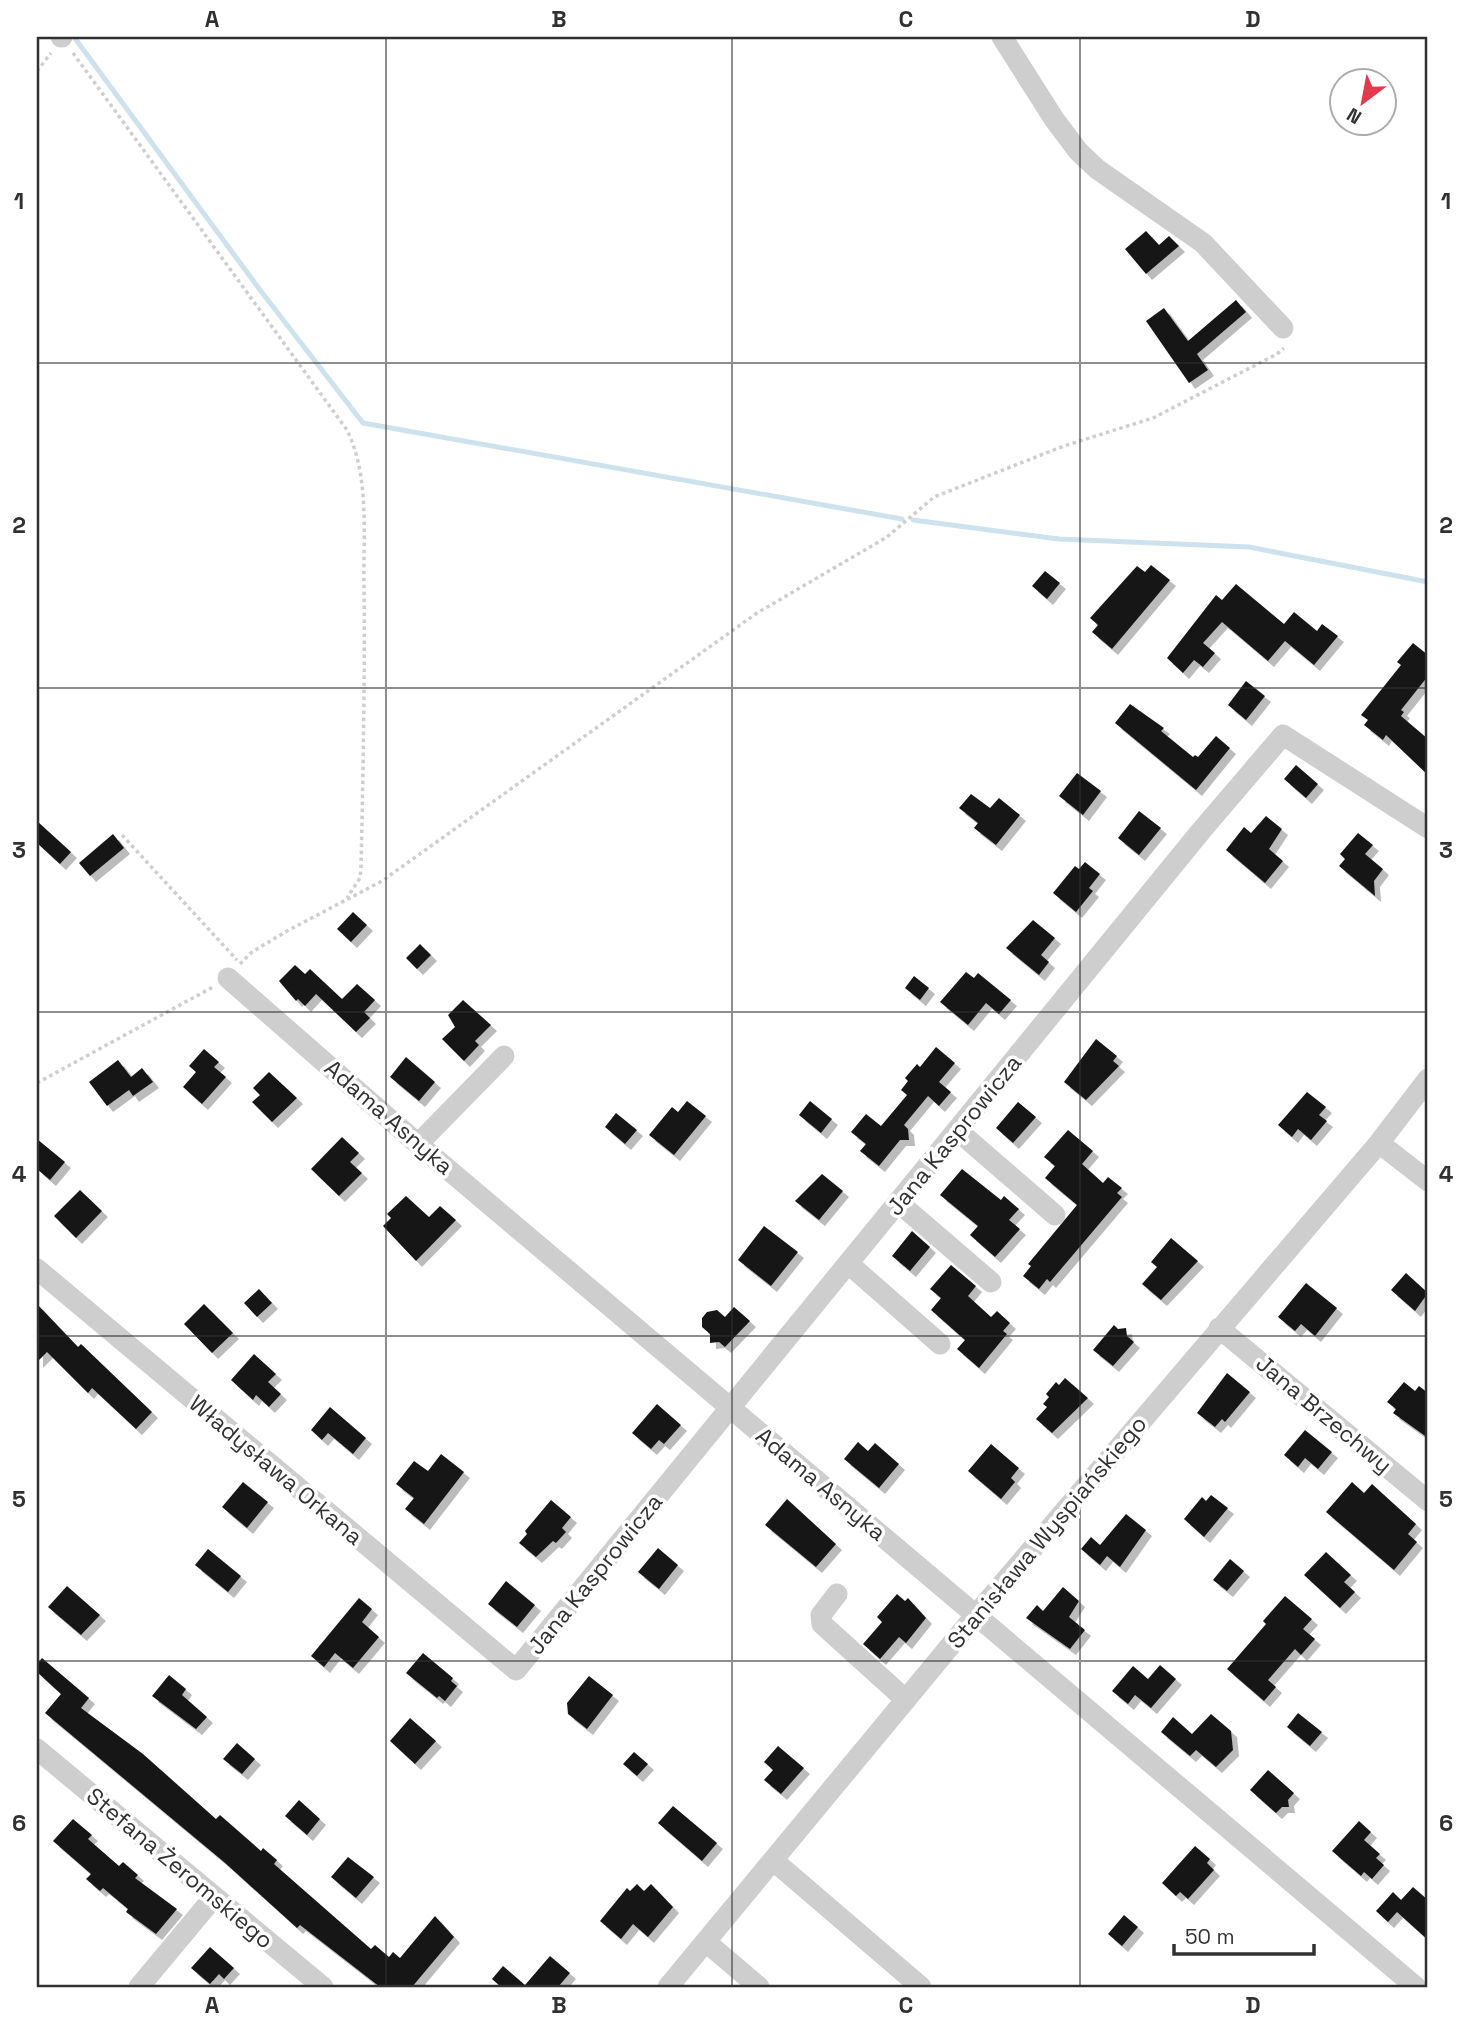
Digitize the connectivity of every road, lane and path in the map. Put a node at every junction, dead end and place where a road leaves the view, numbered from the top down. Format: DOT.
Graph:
graph roads {
  1 [pos="62,37"];
  2 [pos="1002,37"];
  3 [pos="1283,328"];
  4 [pos="1428,828"];
  5 [pos="122,835"];
  6 [pos="345,900"];
  7 [pos="234,971"];
  8 [pos="504,1056"];
  9 [pos="1428,1079"];
  10 [pos="37,1083"];
  11 [pos="958,1131"];
  12 [pos="1379,1143"];
  13 [pos="418,1144"];
  14 [pos="1428,1181"];
  15 [pos="899,1203"];
  16 [pos="1055,1215"];
  17 [pos="849,1264"];
  18 [pos="37,1269"];
  19 [pos="991,1282"];
  20 [pos="1219,1328"];
  21 [pos="940,1344"];
  22 [pos="732,1409"];
  23 [pos="1428,1501"];
  24 [pos="837,1594"];
  25 [pos="975,1616"];
  26 [pos="516,1670"];
  27 [pos="906,1700"];
  28 [pos="37,1749"];
  29 [pos="774,1861"];
  30 [pos="214,1897"];
  31 [pos="706,1942"];
  32 [pos="139,1987"];
  33 [pos="323,1987"];
  34 [pos="668,1987"];
  35 [pos="758,1987"];
  36 [pos="921,1987"];
  37 [pos="1416,1987"];
  1 -- 6 [label="path"];
  2 -- 3 [label="street"];
  3 -- 6 [label="path"];
  4 -- 11 [label="street, Jana Kasprowicza"];
  5 -- 7 [label="path"];
  6 -- 7 [label="path"];
  7 -- 10 [label="path"];
  7 -- 13 [label="street, Adama Asnyka"];
  8 -- 13 [label="street"];
  9 -- 12 [label="street, Stanisława Wyspiańskiego"];
  11 -- 15 [label="street, Jana Kasprowicza"];
  11 -- 16 [label="street"];
  12 -- 14 [label="street"];
  12 -- 20 [label="street, Stanisława Wyspiańskiego"];
  13 -- 22 [label="street, Adama Asnyka"];
  15 -- 17 [label="street, Jana Kasprowicza"];
  15 -- 19 [label="street"];
  17 -- 21 [label="street"];
  17 -- 22 [label="street, Jana Kasprowicza"];
  18 -- 26 [label="street, Władysława Orkana"];
  20 -- 23 [label="street, Jana Brzechwy"];
  20 -- 25 [label="street, Stanisława Wyspiańskiego"];
  22 -- 25 [label="street, Adama Asnyka"];
  22 -- 26 [label="street, Jana Kasprowicza"];
  24 -- 27 [label="street"];
  25 -- 27 [label="street, Stanisława Wyspiańskiego"];
  25 -- 37 [label="street, Adama Asnyka"];
  27 -- 29 [label="street, Stanisława Wyspiańskiego"];
  28 -- 30 [label="street, Stefana Żeromskiego"];
  29 -- 31 [label="street, Stanisława Wyspiańskiego"];
  29 -- 36 [label="street"];
  30 -- 32 [label="street"];
  30 -- 33 [label="street, Stefana Żeromskiego"];
  31 -- 34 [label="street, Stanisława Wyspiańskiego"];
  31 -- 35 [label="street"];
}
